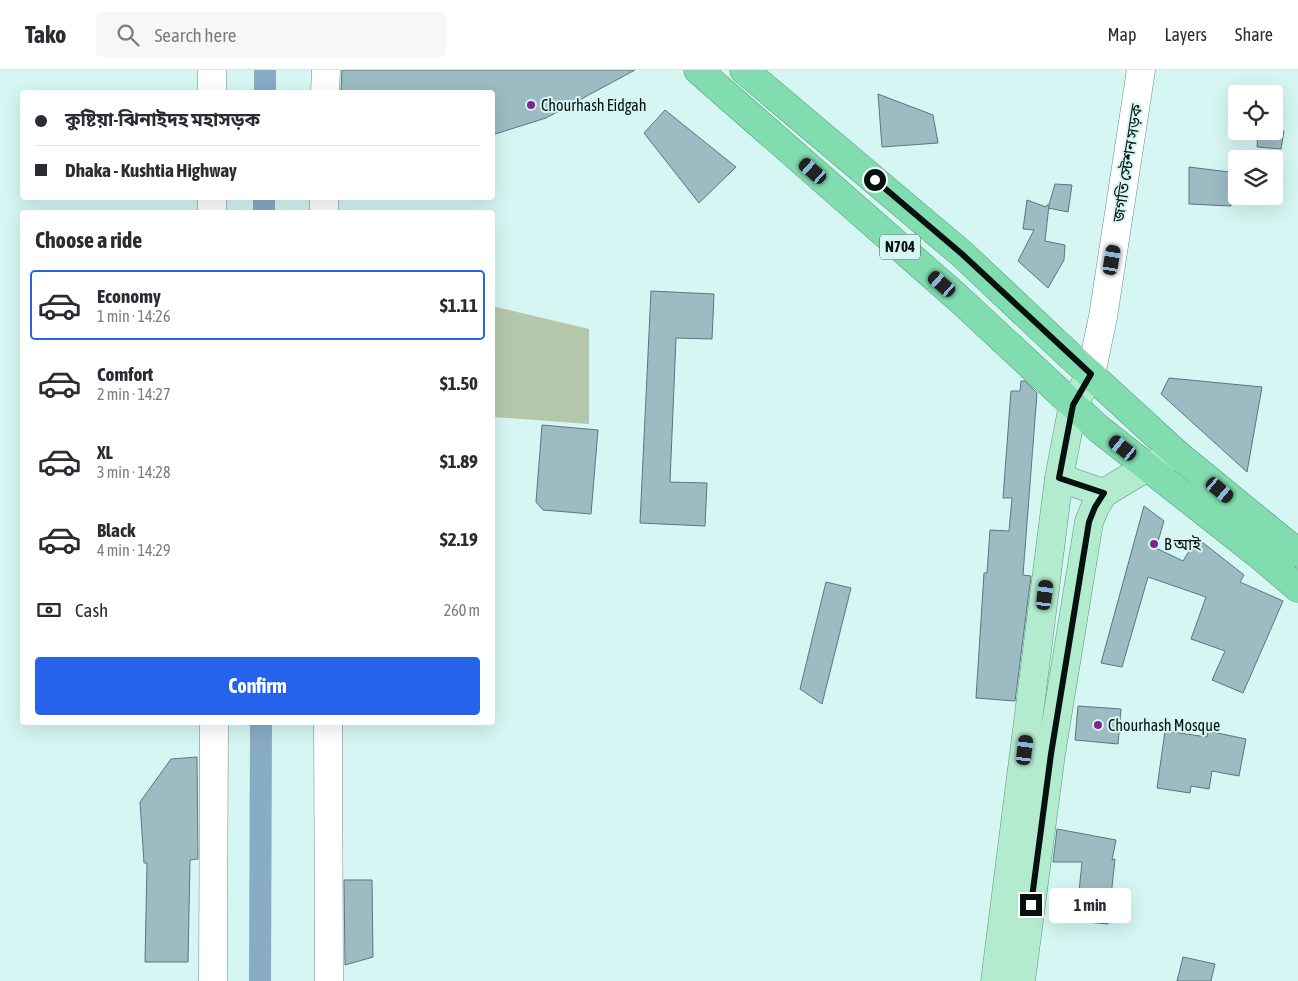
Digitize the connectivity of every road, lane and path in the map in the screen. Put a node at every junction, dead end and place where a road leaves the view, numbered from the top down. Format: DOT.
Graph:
graph roads {
  1 [pos="212,70"];
  2 [pos="326,70"];
  3 [pos="698,70"];
  4 [pos="744,70"];
  5 [pos="1141,70"];
  6 [pos="212,90"];
  7 [pos="326,90"];
  8 [pos="1091,374"];
  9 [pos="1073,405"];
  10 [pos="1177,454"];
  11 [pos="1147,467"];
  12 [pos="1059,478"];
  13 [pos="1104,493"];
  14 [pos="1298,553"];
  15 [pos="1298,588"];
  16 [pos="214,725"];
  17 [pos="328,725"];
  18 [pos="213,981"];
  19 [pos="329,981"];
  20 [pos="995,981"];
  21 [pos="1021,981"];
  1 -- 6 [label="street"];
  2 -- 7 [label="street"];
  3 -- 9 [label="highway, N704"];
  4 -- 8 [label="highway, N704"];
  5 -- 8 [label="street, জগতি স্টেশন সড়ক"];
  8 -- 9 [label="main road"];
  8 -- 10 [label="highway, N704"];
  9 -- 11 [label="highway, N704"];
  9 -- 12 [label="main road"];
  10 -- 11 [label="main road"];
  10 -- 14 [label="highway, N704"];
  11 -- 13 [label="main road"];
  11 -- 15 [label="highway, N704"];
  12 -- 13 [label="main road"];
  12 -- 20 [label="main road"];
  13 -- 21 [label="main road"];
  16 -- 18 [label="street"];
  17 -- 19 [label="street"];
}
